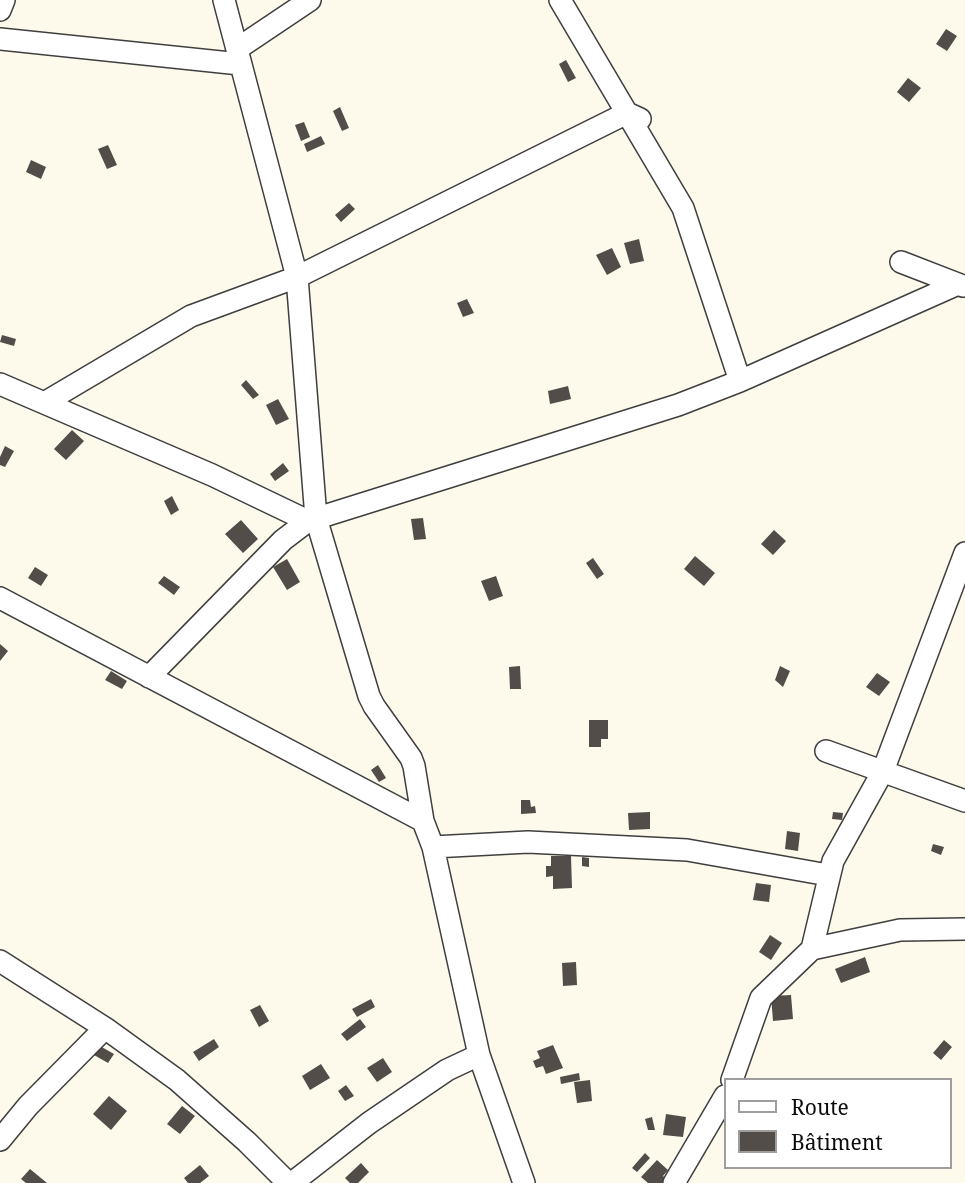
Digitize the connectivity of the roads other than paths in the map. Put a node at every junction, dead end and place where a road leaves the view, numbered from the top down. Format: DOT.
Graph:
graph roads {
  1 [pos="4,0"];
  2 [pos="224,0"];
  3 [pos="310,0"];
  4 [pos="560,0"];
  5 [pos="0,10"];
  6 [pos="0,39"];
  7 [pos="239,56"];
  8 [pos="633,116"];
  9 [pos="901,262"];
  10 [pos="297,277"];
  11 [pos="961,286"];
  12 [pos="740,381"];
  13 [pos="0,384"];
  14 [pos="44,403"];
  15 [pos="312,519"];
  16 [pos="965,553"];
  17 [pos="0,598"];
  18 [pos="149,677"];
  19 [pos="826,751"];
  20 [pos="883,771"];
  21 [pos="965,801"];
  22 [pos="423,821"];
  23 [pos="433,847"];
  24 [pos="828,875"];
  25 [pos="965,929"];
  26 [pos="812,949"];
  27 [pos="0,961"];
  28 [pos="104,1028"];
  29 [pos="479,1055"];
  30 [pos="733,1078"];
  31 [pos="724,1098"];
  32 [pos="0,1140"];
  33 [pos="290,1183"];
  34 [pos="524,1183"];
  35 [pos="674,1183"];
  1 -- 5 [label="street"];
  2 -- 7 [label="street"];
  3 -- 7 [label="street"];
  4 -- 8 [label="street"];
  6 -- 7 [label="street"];
  7 -- 10 [label="street"];
  8 -- 10 [label="street"];
  8 -- 12 [label="street"];
  9 -- 11 [label="street"];
  10 -- 14 [label="street"];
  10 -- 15 [label="street"];
  11 -- 12 [label="street"];
  12 -- 15 [label="street"];
  13 -- 14 [label="street"];
  14 -- 15 [label="street"];
  15 -- 18 [label="street"];
  15 -- 22 [label="street"];
  16 -- 20 [label="street"];
  17 -- 18 [label="street"];
  18 -- 22 [label="street"];
  19 -- 20 [label="street"];
  20 -- 21 [label="street"];
  20 -- 24 [label="street"];
  22 -- 23 [label="street"];
  23 -- 24 [label="street"];
  23 -- 29 [label="street"];
  24 -- 26 [label="street"];
  25 -- 26 [label="street"];
  26 -- 30 [label="street"];
  27 -- 28 [label="street"];
  28 -- 32 [label="street"];
  28 -- 33 [label="street"];
  29 -- 33 [label="street"];
  29 -- 34 [label="street"];
  31 -- 35 [label="street"];
}
